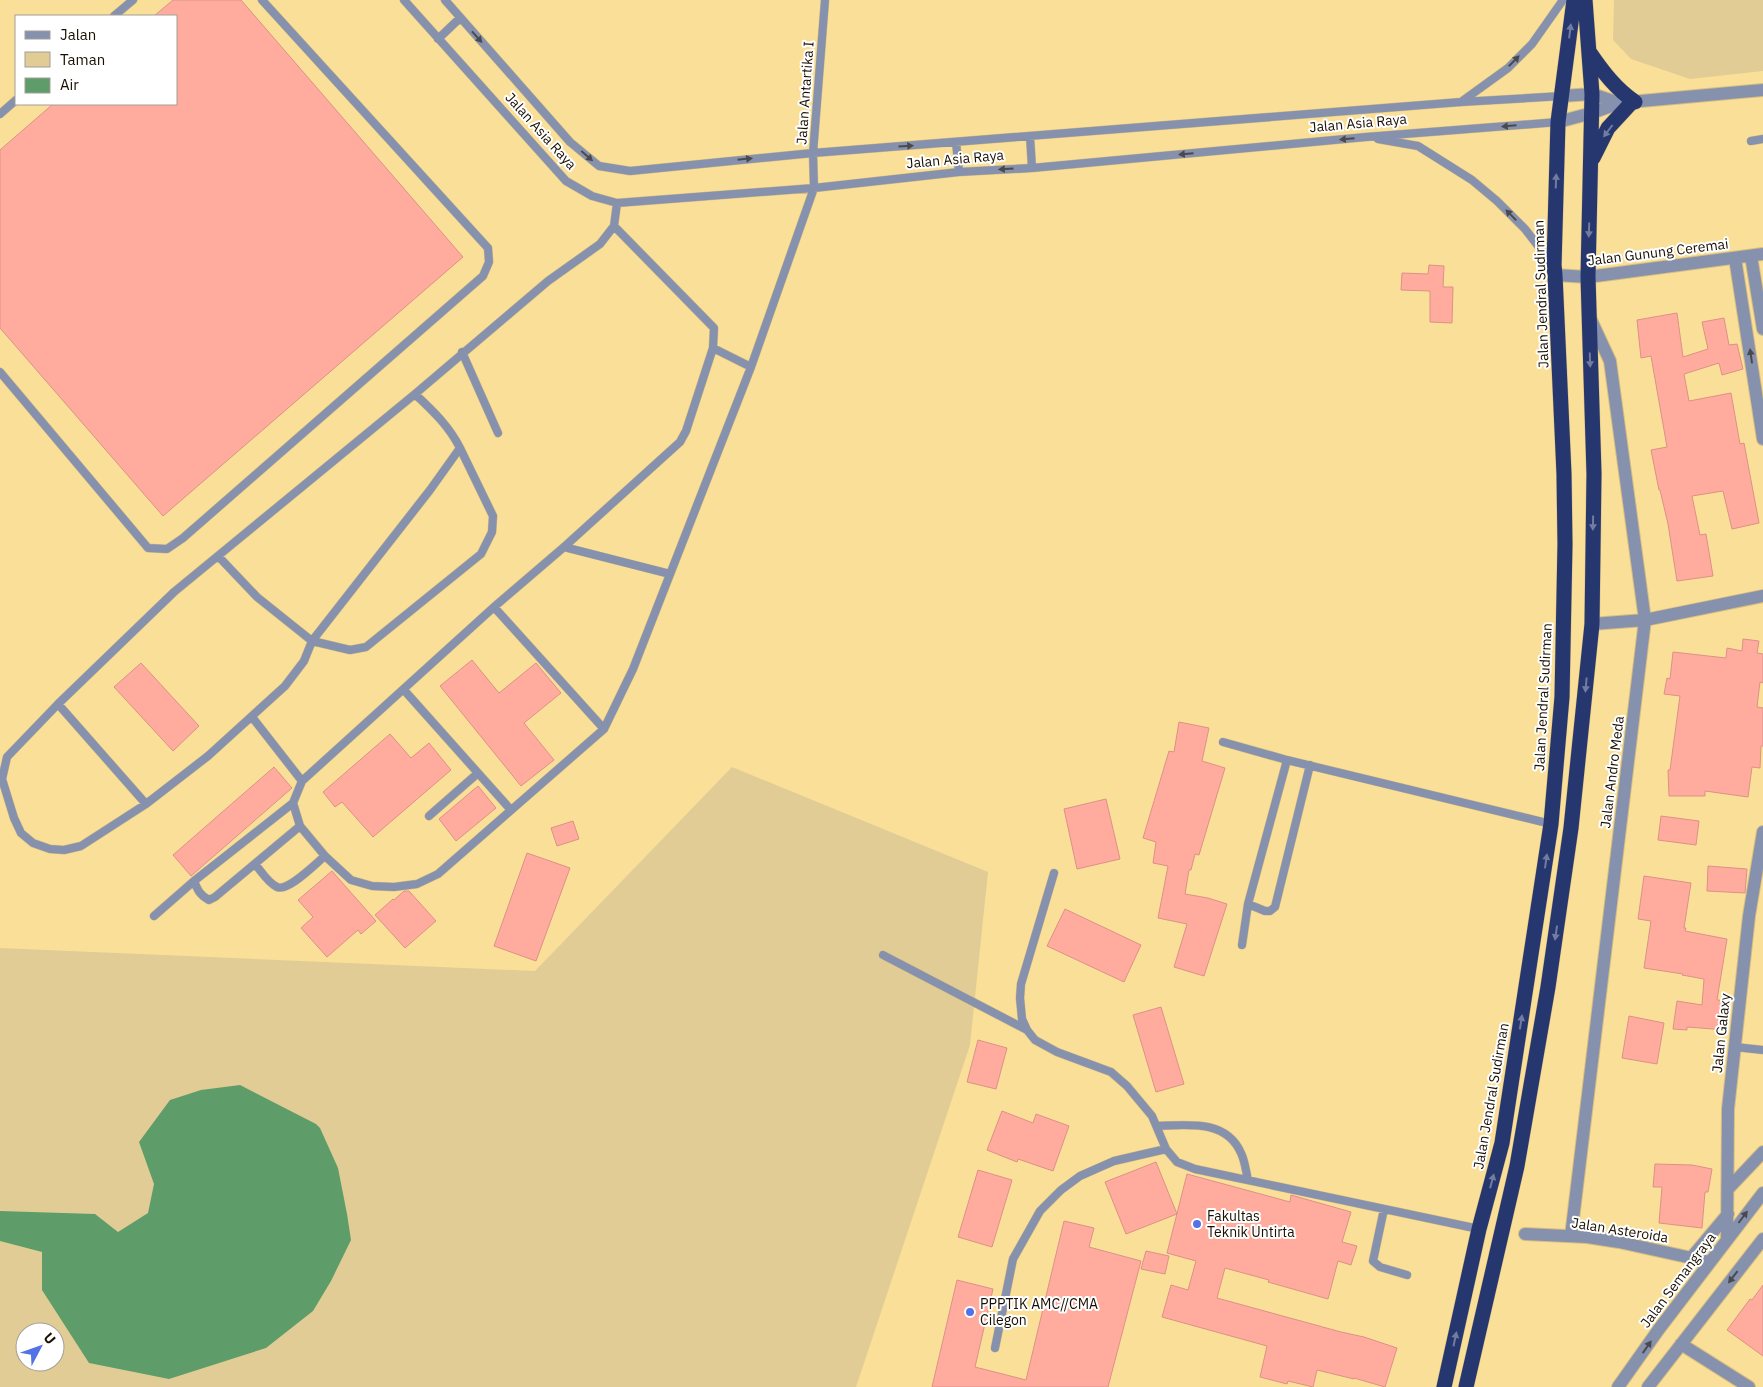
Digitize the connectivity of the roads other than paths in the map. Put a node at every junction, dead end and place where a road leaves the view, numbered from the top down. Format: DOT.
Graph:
graph roads {
  1 [pos="133,0"];
  2 [pos="262,0"];
  3 [pos="404,0"];
  4 [pos="445,0"];
  5 [pos="825,0"];
  6 [pos="1563,0"];
  7 [pos="1574,0"];
  8 [pos="1585,0"];
  9 [pos="115,15"];
  10 [pos="460,18"];
  11 [pos="438,39"];
  12 [pos="1590,51"];
  13 [pos="1763,90"];
  14 [pos="1592,94"];
  15 [pos="1562,96"];
  16 [pos="15,101"];
  17 [pos="1461,102"];
  18 [pos="1629,102"];
  19 [pos="1592,113"];
  20 [pos="0,114"];
  21 [pos="1558,122"];
  22 [pos="1030,136"];
  23 [pos="1366,137"];
  24 [pos="1763,139"];
  25 [pos="1751,141"];
  26 [pos="956,142"];
  27 [pos="813,153"];
  28 [pos="1591,164"];
  29 [pos="1032,168"];
  30 [pos="958,172"];
  31 [pos="814,188"];
  32 [pos="617,203"];
  33 [pos="614,226"];
  34 [pos="1757,255"];
  35 [pos="1735,258"];
  36 [pos="1555,270"];
  37 [pos="1588,276"];
  38 [pos="1589,316"];
  39 [pos="1763,329"];
  40 [pos="713,348"];
  41 [pos="462,352"];
  42 [pos="751,366"];
  43 [pos="0,372"];
  44 [pos="415,394"];
  45 [pos="498,433"];
  46 [pos="1763,439"];
  47 [pos="460,448"];
  48 [pos="564,547"];
  49 [pos="218,556"];
  50 [pos="670,574"];
  51 [pos="1763,596"];
  52 [pos="494,607"];
  53 [pos="1645,620"];
  54 [pos="1592,624"];
  55 [pos="312,641"];
  56 [pos="404,690"];
  57 [pos="58,704"];
  58 [pos="252,717"];
  59 [pos="604,729"];
  60 [pos="1224,742"];
  61 [pos="1287,760"];
  62 [pos="1310,765"];
  63 [pos="478,773"];
  64 [pos="302,781"];
  65 [pos="293,803"];
  66 [pos="146,804"];
  67 [pos="511,810"];
  68 [pos="429,816"];
  69 [pos="1551,824"];
  70 [pos="300,826"];
  71 [pos="1763,832"];
  72 [pos="325,856"];
  73 [pos="255,864"];
  74 [pos="1054,873"];
  75 [pos="194,881"];
  76 [pos="1248,904"];
  77 [pos="154,916"];
  78 [pos="1242,945"];
  79 [pos="883,955"];
  80 [pos="1027,1030"];
  81 [pos="1735,1047"];
  82 [pos="1763,1050"];
  83 [pos="1157,1126"];
  84 [pos="1166,1149"];
  85 [pos="1763,1152"];
  86 [pos="1248,1180"];
  87 [pos="1728,1189"];
  88 [pos="1763,1193"];
  89 [pos="1384,1209"];
  90 [pos="1728,1214"];
  91 [pos="1479,1229"];
  92 [pos="1524,1234"];
  93 [pos="1571,1236"];
  94 [pos="1727,1238"];
  95 [pos="1763,1239"];
  96 [pos="1691,1258"];
  97 [pos="1710,1262"];
  98 [pos="1408,1275"];
  99 [pos="1681,1344"];
  100 [pos="994,1348"];
  101 [pos="1444,1387"];
  102 [pos="1466,1387"];
  103 [pos="1618,1387"];
  104 [pos="1648,1387"];
  105 [pos="1749,1387"];
  1 -- 9 [label="lane"];
  2 -- 43 [label="lane"];
  3 -- 11 [label="lane, Jalan Asia Raya"];
  4 -- 10 [label="lane, Jalan Asia Raya"];
  5 -- 27 [label="lane, Jalan Antartika I"];
  17 -- 6 [label="lane, one-way"];
  15 -- 7 [label="highway, Jalan Jendral Sudirman, one-way"];
  8 -- 12 [label="highway"];
  10 -- 11 [label="lane"];
  10 -- 27 [label="lane, Jalan Asia Raya, one-way"];
  11 -- 32 [label="lane, Jalan Asia Raya"];
  12 -- 14 [label="highway"];
  12 -- 18 [label="highway"];
  13 -- 18 [label="street"];
  14 -- 15 [label="street, Jalan Asia Raya"];
  14 -- 18 [label="street"];
  14 -- 19 [label="highway"];
  15 -- 17 [label="lane, Jalan Asia Raya"];
  15 -- 21 [label="highway, Jalan Jendral Sudirman"];
  16 -- 20 [label="lane"];
  17 -- 22 [label="lane, Jalan Asia Raya"];
  18 -- 19 [label="street, Jalan Asia Raya"];
  18 -- 28 [label="highway, one-way"];
  19 -- 21 [label="street, Jalan Asia Raya"];
  19 -- 28 [label="highway"];
  21 -- 23 [label="lane, Jalan Asia Raya, one-way"];
  36 -- 21 [label="highway, Jalan Jendral Sudirman, one-way"];
  22 -- 26 [label="lane, Jalan Asia Raya"];
  22 -- 29 [label="lane"];
  23 -- 29 [label="lane, Jalan Asia Raya, one-way"];
  36 -- 23 [label="lane, one-way"];
  24 -- 25 [label="lane"];
  27 -- 26 [label="lane, Jalan Asia Raya, one-way"];
  26 -- 30 [label="lane"];
  27 -- 31 [label="lane, Jalan Antartika I"];
  28 -- 37 [label="highway, one-way"];
  29 -- 30 [label="lane, Jalan Asia Raya, one-way"];
  30 -- 31 [label="lane, Jalan Asia Raya"];
  31 -- 32 [label="lane, Jalan Asia Raya"];
  31 -- 42 [label="lane"];
  32 -- 33 [label="lane"];
  33 -- 40 [label="lane"];
  33 -- 41 [label="lane"];
  34 -- 35 [label="street, Jalan Gunung Ceremai"];
  34 -- 39 [label="street"];
  35 -- 37 [label="street, Jalan Gunung Ceremai"];
  46 -- 35 [label="street, one-way"];
  36 -- 37 [label="street, Jalan Gunung Ceremai"];
  36 -- 69 [label="highway, Jalan Jendral Sudirman"];
  37 -- 38 [label="highway"];
  38 -- 53 [label="street, Jalan Andro Meda"];
  38 -- 54 [label="highway, one-way"];
  40 -- 42 [label="lane"];
  40 -- 48 [label="lane"];
  41 -- 44 [label="lane"];
  41 -- 45 [label="lane"];
  42 -- 50 [label="lane"];
  44 -- 47 [label="lane"];
  44 -- 49 [label="lane"];
  47 -- 55 [label="lane"];
  47 -- 55 [label="lane"];
  48 -- 50 [label="lane"];
  48 -- 52 [label="lane"];
  49 -- 55 [label="lane"];
  49 -- 57 [label="lane"];
  50 -- 59 [label="lane"];
  51 -- 53 [label="street"];
  52 -- 56 [label="lane"];
  52 -- 59 [label="lane"];
  53 -- 54 [label="street"];
  53 -- 93 [label="street, Jalan Andro Meda"];
  54 -- 102 [label="highway, one-way"];
  55 -- 58 [label="lane"];
  56 -- 63 [label="lane"];
  56 -- 64 [label="lane"];
  57 -- 66 [label="lane"];
  57 -- 66 [label="lane"];
  58 -- 64 [label="lane"];
  58 -- 66 [label="lane"];
  59 -- 67 [label="lane"];
  60 -- 61 [label="lane"];
  61 -- 62 [label="lane"];
  61 -- 76 [label="lane"];
  62 -- 69 [label="lane"];
  62 -- 76 [label="lane"];
  63 -- 67 [label="lane"];
  63 -- 68 [label="lane"];
  64 -- 65 [label="lane"];
  65 -- 70 [label="lane"];
  65 -- 75 [label="lane"];
  67 -- 72 [label="lane"];
  91 -- 69 [label="highway, Jalan Jendral Sudirman, one-way"];
  70 -- 72 [label="lane"];
  70 -- 73 [label="lane"];
  71 -- 81 [label="street, Jalan Galaxy"];
  72 -- 73 [label="lane"];
  73 -- 75 [label="lane"];
  74 -- 80 [label="lane"];
  75 -- 77 [label="lane"];
  76 -- 78 [label="lane"];
  79 -- 80 [label="lane"];
  80 -- 83 [label="lane"];
  81 -- 82 [label="lane"];
  81 -- 87 [label="street, Jalan Galaxy"];
  83 -- 84 [label="lane"];
  83 -- 86 [label="lane"];
  84 -- 86 [label="lane"];
  84 -- 100 [label="lane"];
  85 -- 87 [label="street"];
  86 -- 89 [label="lane"];
  87 -- 90 [label="street, Jalan Galaxy"];
  94 -- 88 [label="street, Jalan Semangraya, one-way"];
  89 -- 91 [label="lane"];
  89 -- 98 [label="lane"];
  90 -- 94 [label="street, Jalan Galaxy"];
  90 -- 96 [label="street"];
  101 -- 91 [label="highway, Jalan Jendral Sudirman, one-way"];
  92 -- 93 [label="street, Jalan Asteroida"];
  93 -- 96 [label="street, Jalan Asteroida"];
  94 -- 97 [label="street, Jalan Semangraya"];
  95 -- 99 [label="street, one-way"];
  96 -- 97 [label="street, Jalan Asteroida"];
  103 -- 97 [label="street, Jalan Semangraya, one-way"];
  99 -- 104 [label="street"];
  99 -- 105 [label="street"];
}
